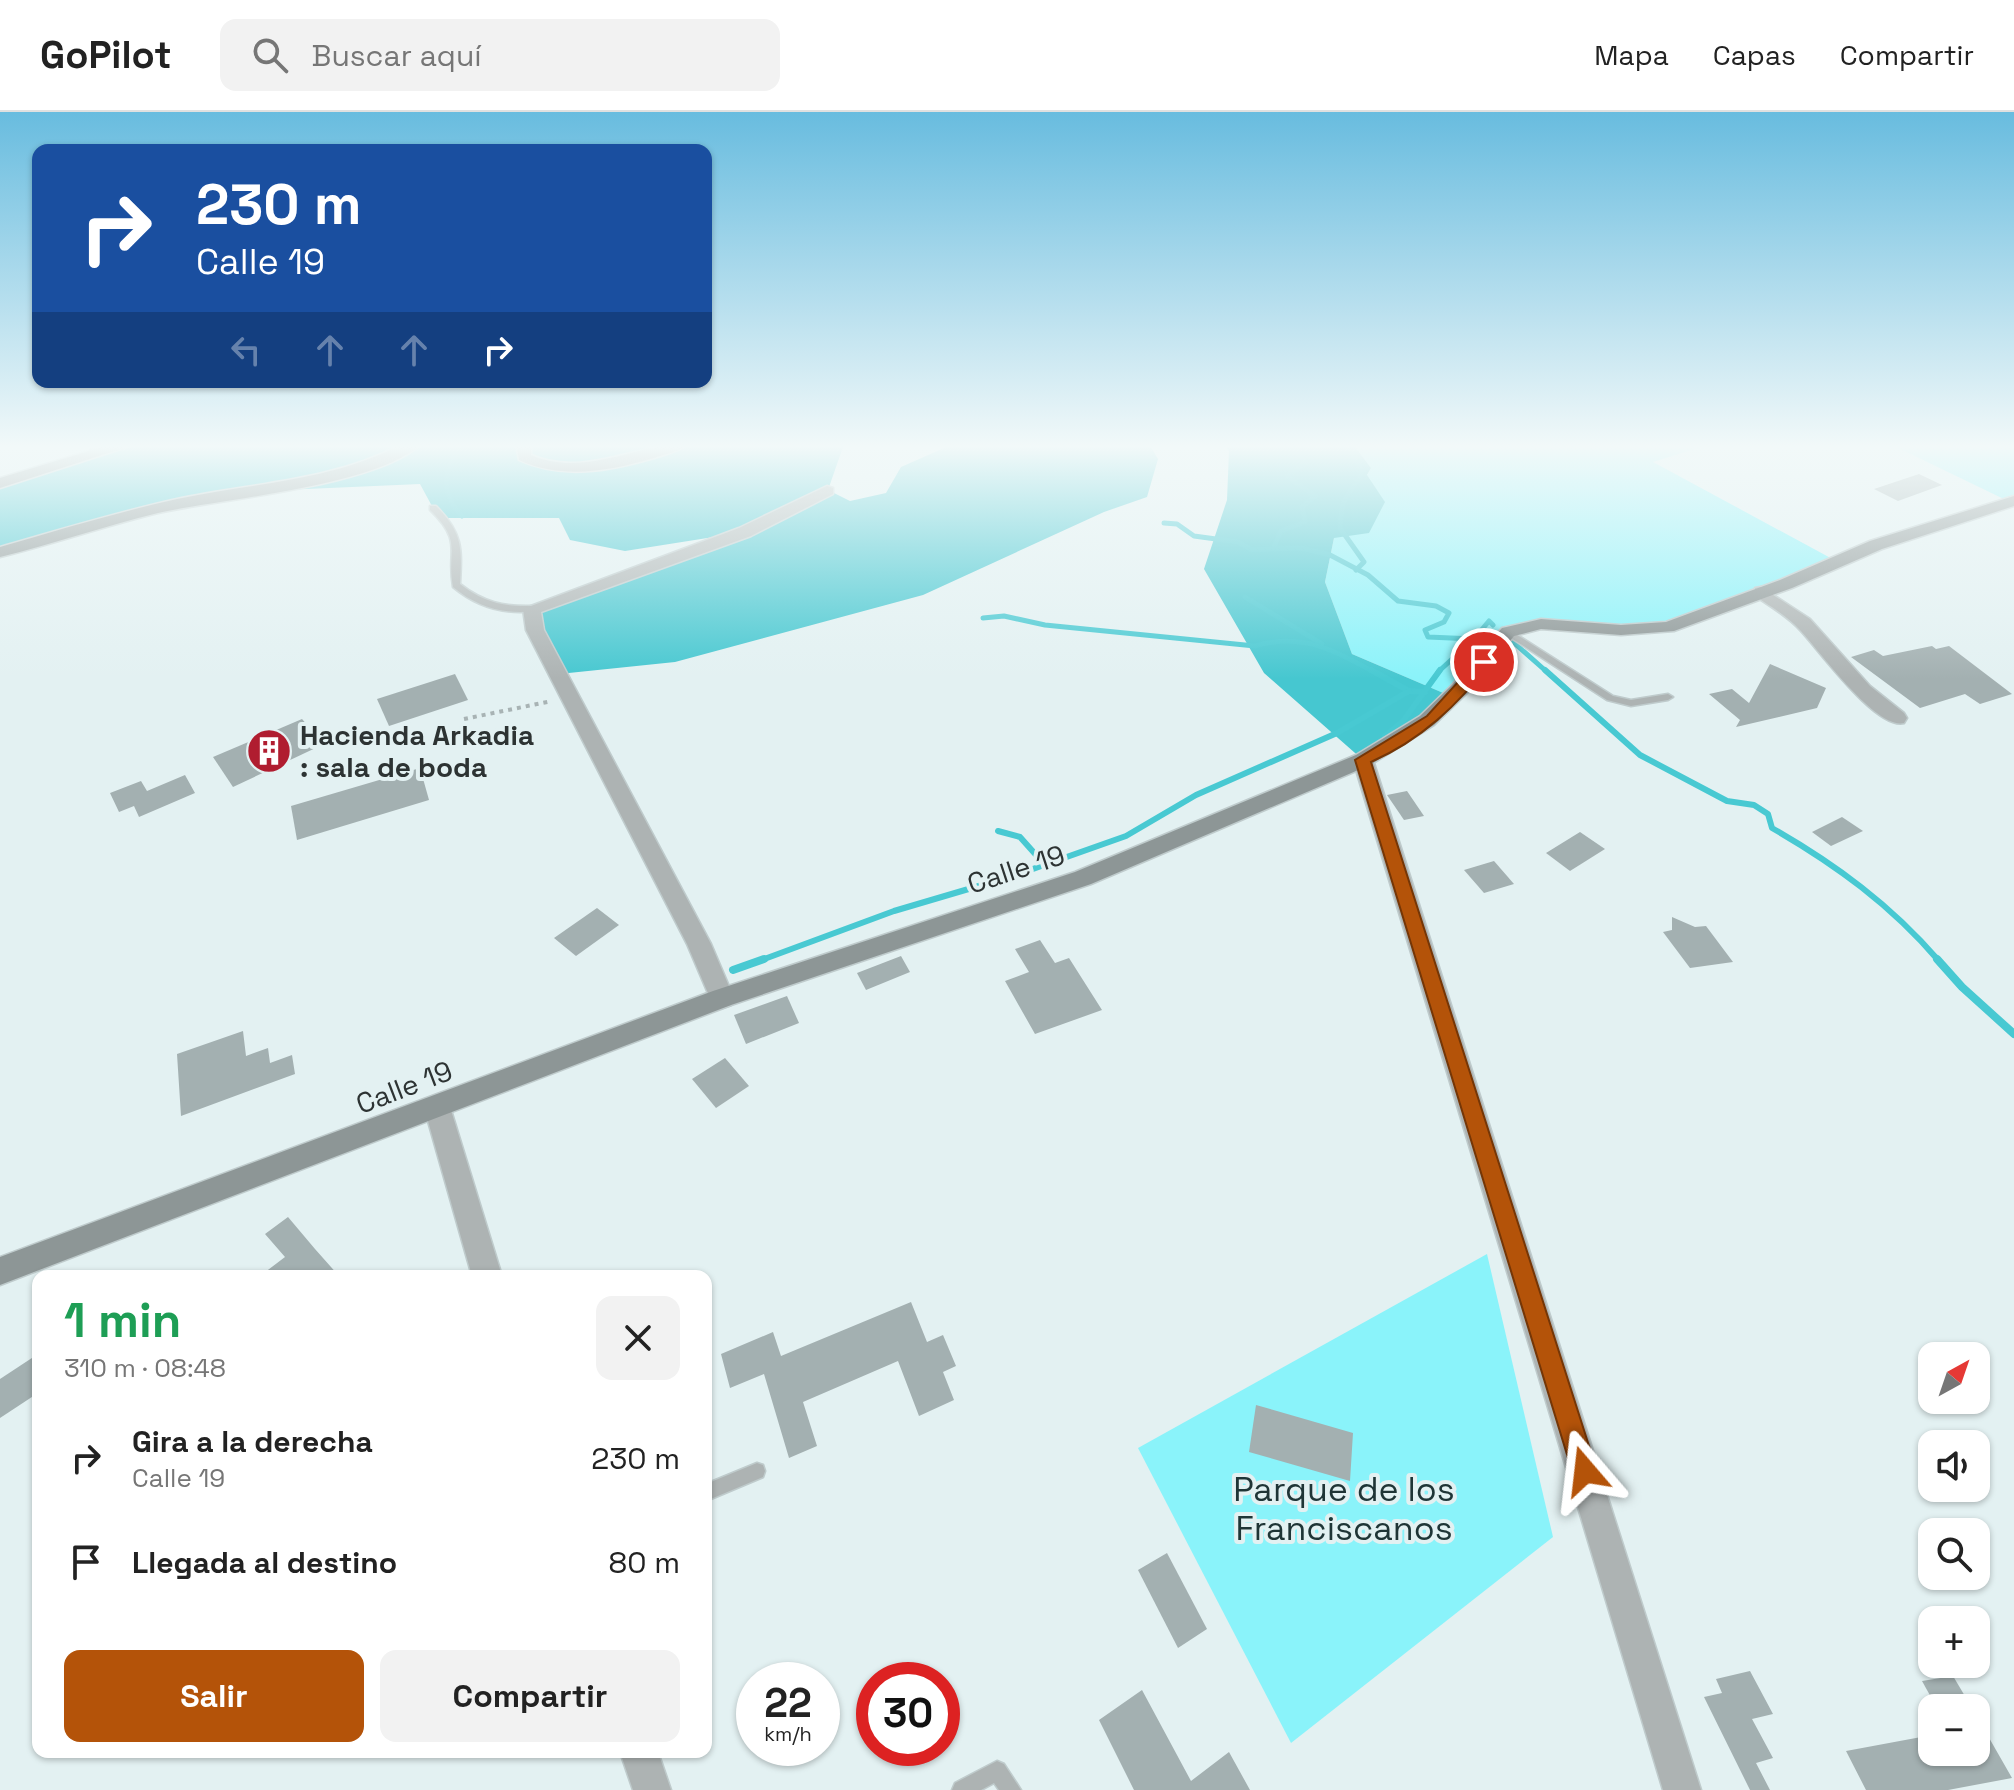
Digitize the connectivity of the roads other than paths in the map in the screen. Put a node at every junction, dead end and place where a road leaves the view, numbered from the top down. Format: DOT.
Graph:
graph roads {
  1 [pos="100,522"];
  2 [pos="447,522"];
  3 [pos="764,522"];
  4 [pos="1947,522"];
  5 [pos="0,552"];
  6 [pos="1761,592"];
  7 [pos="532,609"];
  8 [pos="1508,632"];
  9 [pos="1668,697"];
  10 [pos="1897,718"];
  11 [pos="1363,760"];
  12 [pos="722,998"];
  13 [pos="437,1107"];
  14 [pos="485,1270"];
  15 [pos="0,1271"];
  16 [pos="757,1471"];
  17 [pos="712,1490"];
  18 [pos="641,1758"];
  19 [pos="652,1790"];
  20 [pos="962,1790"];
  21 [pos="1011,1790"];
  22 [pos="1682,1790"];
  1 -- 5 [label="street"];
  2 -- 7 [label="lane"];
  3 -- 7 [label="street"];
  4 -- 6 [label="street"];
  6 -- 8 [label="street"];
  6 -- 10 [label="street"];
  7 -- 12 [label="street"];
  8 -- 9 [label="lane"];
  8 -- 11 [label="street, Calle 19"];
  11 -- 12 [label="street, Calle 19"];
  11 -- 22 [label="street"];
  12 -- 13 [label="street, Calle 19"];
  13 -- 14 [label="street"];
  13 -- 15 [label="street, Calle 19"];
  16 -- 17 [label="lane"];
  18 -- 19 [label="street"];
  20 -- 21 [label="lane"];
}
